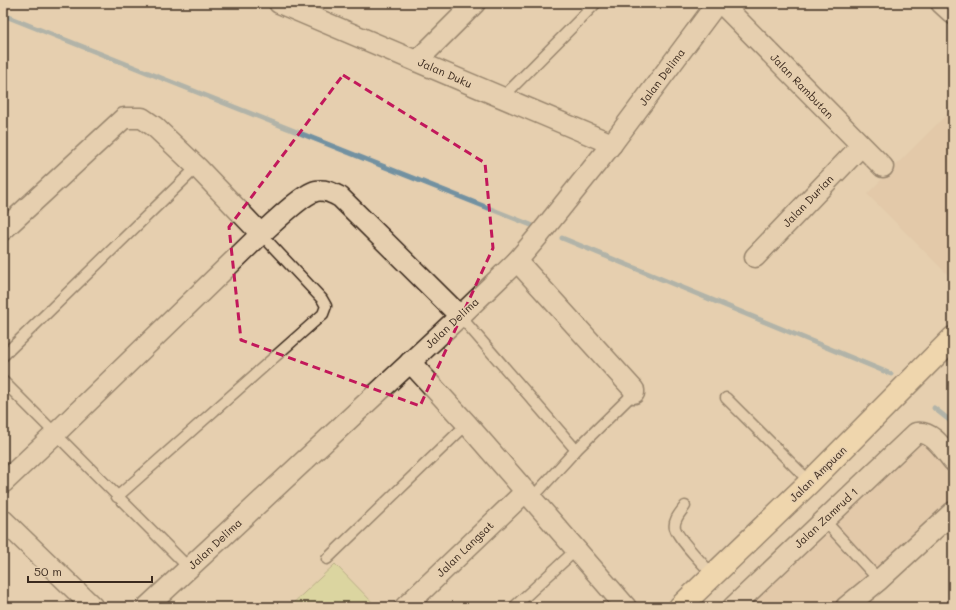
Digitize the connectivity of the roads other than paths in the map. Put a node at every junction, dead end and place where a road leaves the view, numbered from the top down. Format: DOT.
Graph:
graph roads {
  1 [pos="279,3"];
  2 [pos="475,3"];
  3 [pos="596,3"];
  4 [pos="717,3"];
  5 [pos="721,3"];
  6 [pos="942,3"];
  7 [pos="953,14"];
  8 [pos="417,61"];
  9 [pos="502,98"];
  10 [pos="612,144"];
  11 [pos="861,146"];
  12 [pos="197,167"];
  13 [pos="883,167"];
  14 [pos="3,230"];
  15 [pos="261,234"];
  16 [pos="755,257"];
  17 [pos="517,261"];
  18 [pos="460,316"];
  19 [pos="953,338"];
  20 [pos="3,356"];
  21 [pos="410,362"];
  22 [pos="3,381"];
  23 [pos="634,393"];
  24 [pos="726,398"];
  25 [pos="467,424"];
  26 [pos="56,433"];
  27 [pos="576,450"];
  28 [pos="953,461"];
  29 [pos="810,482"];
  30 [pos="3,483"];
  31 [pos="528,495"];
  32 [pos="117,498"];
  33 [pos="685,506"];
  34 [pos="953,512"];
  35 [pos="3,520"];
  36 [pos="824,520"];
  37 [pos="577,549"];
  38 [pos="327,559"];
  39 [pos="189,568"];
  40 [pos="713,575"];
  41 [pos="879,580"];
  42 [pos="93,607"];
  43 [pos="148,607"];
  44 [pos="405,607"];
  45 [pos="514,607"];
  46 [pos="626,607"];
  47 [pos="680,607"];
  48 [pos="732,607"];
  49 [pos="846,607"];
  1 -- 8 [label="street, Jalan Duku"];
  2 -- 8 [label="street"];
  3 -- 9 [label="lane"];
  4 -- 10 [label="street, Jalan Delima"];
  5 -- 11 [label="street, Jalan Rambutan"];
  6 -- 7 [label="street"];
  8 -- 9 [label="street, Jalan Duku"];
  9 -- 10 [label="street, Jalan Duku"];
  10 -- 17 [label="street, Jalan Delima"];
  11 -- 13 [label="street, Jalan Rambutan"];
  11 -- 16 [label="street, Jalan Durian"];
  12 -- 14 [label="street"];
  12 -- 15 [label="street"];
  12 -- 20 [label="lane"];
  15 -- 18 [label="street"];
  15 -- 26 [label="street"];
  15 -- 32 [label="lane"];
  17 -- 18 [label="street, Jalan Delima"];
  17 -- 23 [label="street"];
  18 -- 21 [label="street, Jalan Delima"];
  18 -- 27 [label="lane"];
  19 -- 29 [label="main road, Jalan Ampuan"];
  21 -- 25 [label="street"];
  21 -- 39 [label="street, Jalan Delima"];
  22 -- 26 [label="lane"];
  23 -- 27 [label="lane"];
  24 -- 29 [label="lane"];
  25 -- 31 [label="street"];
  25 -- 38 [label="lane"];
  26 -- 30 [label="street"];
  26 -- 32 [label="lane"];
  27 -- 31 [label="lane"];
  28 -- 36 [label="street, Jalan Zamrud 1"];
  29 -- 40 [label="main road, Jalan Ampuan"];
  31 -- 37 [label="street"];
  31 -- 44 [label="street, Jalan Langsat"];
  32 -- 39 [label="lane"];
  33 -- 40 [label="lane"];
  34 -- 41 [label="street"];
  35 -- 42 [label="street"];
  36 -- 41 [label="lane"];
  36 -- 48 [label="street, Jalan Zamrud 1"];
  37 -- 45 [label="lane"];
  37 -- 46 [label="street"];
  39 -- 43 [label="street, Jalan Delima"];
  40 -- 47 [label="main road, Jalan Ampuan"];
  41 -- 49 [label="street"];
}
